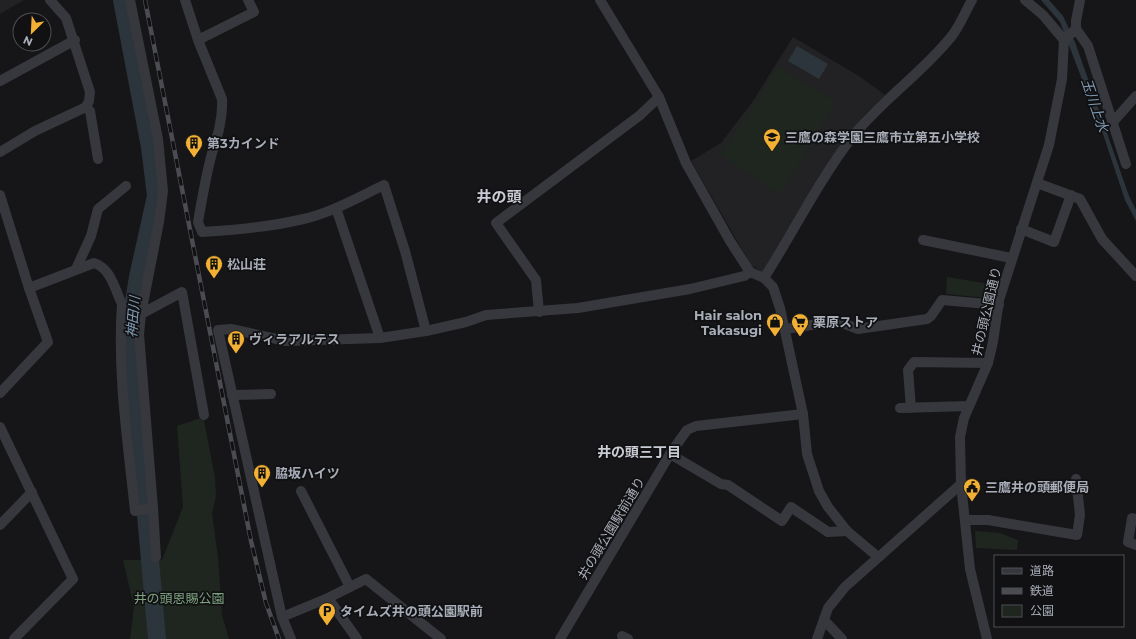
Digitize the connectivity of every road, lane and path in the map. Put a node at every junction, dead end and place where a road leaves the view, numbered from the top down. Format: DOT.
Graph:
graph roads {
  1 [pos="50,0"];
  2 [pos="130,0"];
  3 [pos="185,0"];
  4 [pos="248,0"];
  5 [pos="600,0"];
  6 [pos="972,0"];
  7 [pos="1025,0"];
  8 [pos="1080,0"];
  9 [pos="1075,30"];
  10 [pos="1065,39"];
  11 [pos="74,40"];
  12 [pos="198,40"];
  13 [pos="0,81"];
  14 [pos="1136,96"];
  15 [pos="659,97"];
  16 [pos="86,107"];
  17 [pos="1112,122"];
  18 [pos="0,152"];
  19 [pos="98,159"];
  20 [pos="1126,164"];
  21 [pos="1037,183"];
  22 [pos="126,186"];
  23 [pos="0,195"];
  24 [pos="1071,195"];
  25 [pos="336,208"];
  26 [pos="1021,229"];
  27 [pos="923,240"];
  28 [pos="1011,258"];
  29 [pos="76,269"];
  30 [pos="750,272"];
  31 [pos="1136,276"];
  32 [pos="764,278"];
  33 [pos="29,288"];
  34 [pos="999,305"];
  35 [pos="124,306"];
  36 [pos="141,311"];
  37 [pos="540,312"];
  38 [pos="785,329"];
  39 [pos="426,331"];
  40 [pos="380,338"];
  41 [pos="988,363"];
  42 [pos="0,394"];
  43 [pos="271,394"];
  44 [pos="232,395"];
  45 [pos="969,406"];
  46 [pos="900,408"];
  47 [pos="911,408"];
  48 [pos="803,414"];
  49 [pos="204,415"];
  50 [pos="0,427"];
  51 [pos="670,454"];
  52 [pos="1076,479"];
  53 [pos="961,484"];
  54 [pos="301,491"];
  55 [pos="32,492"];
  56 [pos="148,509"];
  57 [pos="1136,519"];
  58 [pos="966,520"];
  59 [pos="0,525"];
  60 [pos="846,531"];
  61 [pos="1136,545"];
  62 [pos="156,557"];
  63 [pos="878,557"];
  64 [pos="350,588"];
  65 [pos="328,598"];
  66 [pos="282,617"];
  67 [pos="824,620"];
  68 [pos="14,639"];
  69 [pos="291,639"];
  70 [pos="357,639"];
  71 [pos="441,639"];
  72 [pos="560,639"];
  73 [pos="817,639"];
  74 [pos="842,639"];
  75 [pos="987,639"];
  1 -- 11 [label="street"];
  2 -- 36 [label="street"];
  3 -- 12 [label="street"];
  4 -- 12 [label="street"];
  5 -- 15 [label="street"];
  6 -- 32 [label="street"];
  7 -- 10 [label="street"];
  8 -- 9 [label="street"];
  9 -- 10 [label="street"];
  9 -- 17 [label="street"];
  10 -- 21 [label="street, 井の頭公園通り"];
  11 -- 13 [label="street"];
  11 -- 16 [label="street"];
  12 -- 25 [label="street"];
  14 -- 17 [label="street"];
  15 -- 30 [label="street"];
  15 -- 37 [label="street"];
  16 -- 18 [label="street"];
  16 -- 19 [label="street"];
  17 -- 20 [label="street"];
  21 -- 24 [label="street"];
  21 -- 26 [label="street, 井の頭公園通り"];
  22 -- 29 [label="street"];
  23 -- 33 [label="street"];
  24 -- 26 [label="street"];
  24 -- 31 [label="street"];
  25 -- 39 [label="street"];
  25 -- 40 [label="street"];
  26 -- 28 [label="street, 井の頭公園通り"];
  27 -- 28 [label="street"];
  28 -- 34 [label="street, 井の頭公園通り"];
  29 -- 33 [label="street"];
  29 -- 35 [label="street"];
  30 -- 32 [label="street"];
  30 -- 37 [label="street"];
  32 -- 38 [label="street"];
  33 -- 42 [label="street"];
  34 -- 38 [label="street"];
  34 -- 41 [label="street, 井の頭公園通り"];
  35 -- 36 [label="street"];
  35 -- 56 [label="street"];
  36 -- 49 [label="street"];
  36 -- 56 [label="street"];
  37 -- 39 [label="street"];
  38 -- 48 [label="street"];
  39 -- 40 [label="street"];
  40 -- 44 [label="street"];
  41 -- 45 [label="street, 井の頭公園通り"];
  41 -- 47 [label="street"];
  43 -- 44 [label="street"];
  44 -- 66 [label="street"];
  45 -- 47 [label="street"];
  45 -- 53 [label="street, 井の頭公園通り"];
  46 -- 47 [label="street"];
  48 -- 51 [label="street, 井の頭公園駅前通り"];
  48 -- 60 [label="street"];
  50 -- 55 [label="street"];
  51 -- 60 [label="street"];
  51 -- 72 [label="street, 井の頭公園駅前通り"];
  52 -- 58 [label="street"];
  53 -- 58 [label="street, 井の頭公園通り"];
  53 -- 63 [label="street"];
  54 -- 64 [label="street"];
  55 -- 59 [label="street"];
  55 -- 68 [label="street"];
  56 -- 62 [label="street"];
  57 -- 61 [label="street"];
  58 -- 75 [label="street, 井の頭公園通り"];
  60 -- 63 [label="street"];
  63 -- 67 [label="street"];
  64 -- 65 [label="street"];
  64 -- 71 [label="street"];
  65 -- 66 [label="street"];
  65 -- 70 [label="street"];
  66 -- 69 [label="street"];
  67 -- 73 [label="street"];
  67 -- 74 [label="street"];
}
